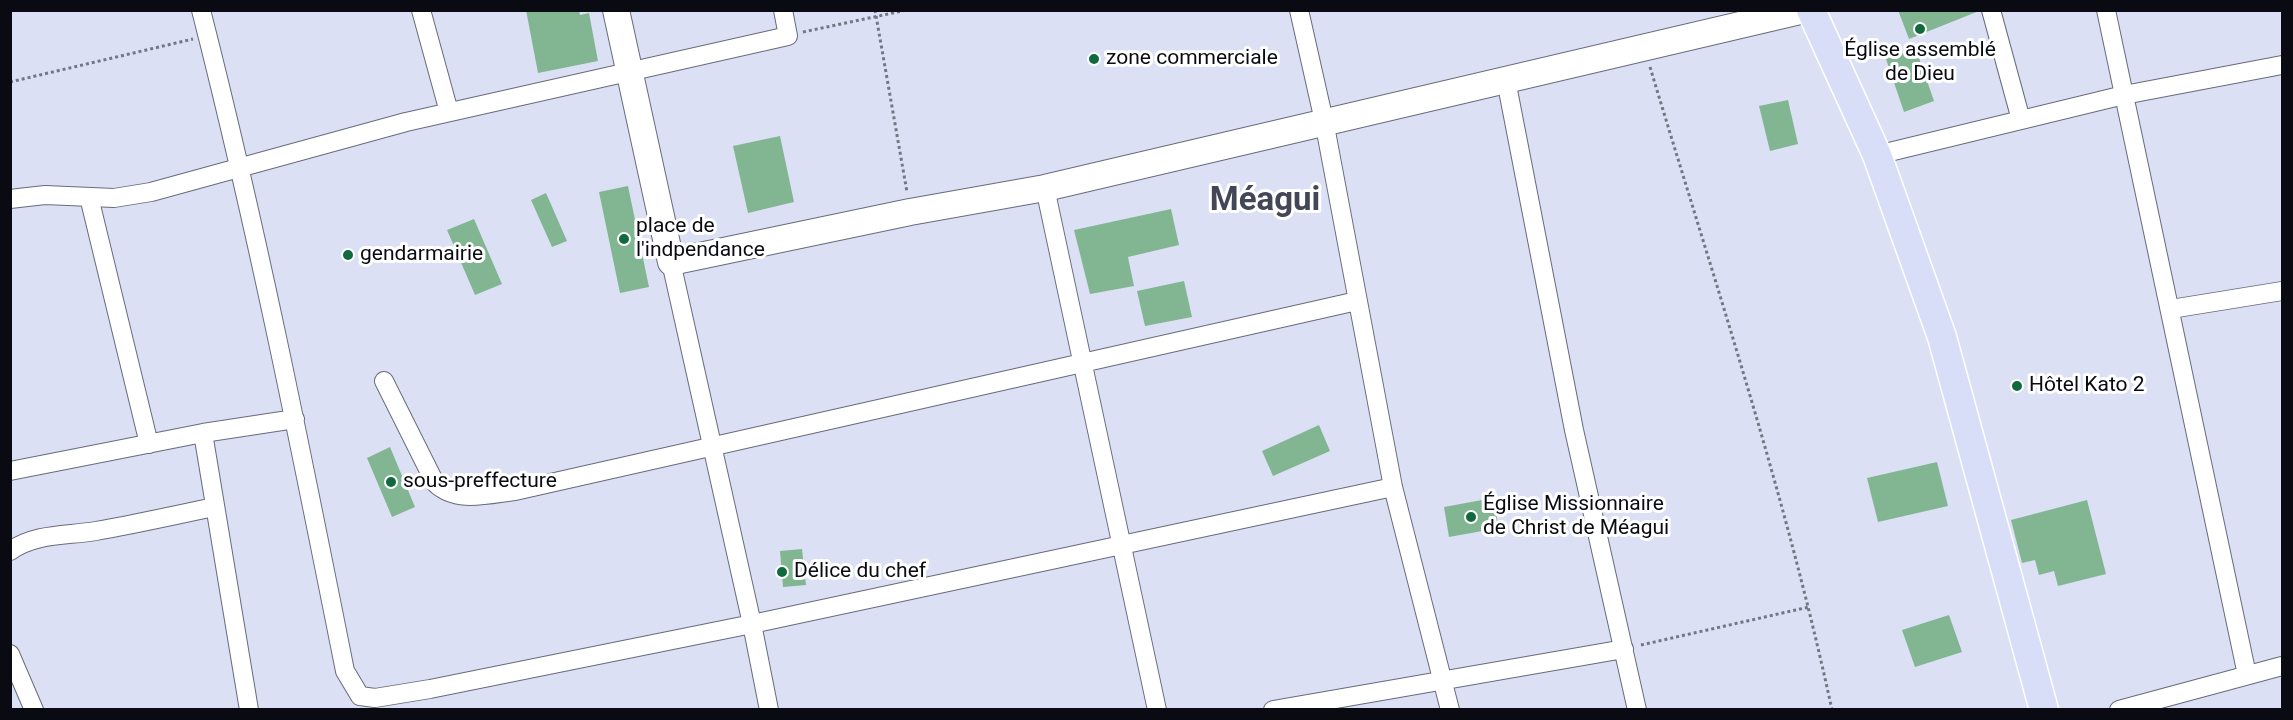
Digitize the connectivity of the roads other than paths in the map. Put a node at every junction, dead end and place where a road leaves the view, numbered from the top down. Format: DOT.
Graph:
graph roads {
  1 [pos="201,10"];
  2 [pos="421,10"];
  3 [pos="615,10"];
  4 [pos="783,10"];
  5 [pos="1299,10"];
  6 [pos="1804,10"];
  7 [pos="1811,10"];
  8 [pos="1991,10"];
  9 [pos="2106,10"];
  10 [pos="2283,65"];
  11 [pos="628,70"];
  12 [pos="1506,80"];
  13 [pos="2124,95"];
  14 [pos="449,112"];
  15 [pos="2021,120"];
  16 [pos="1324,121"];
  17 [pos="1877,155"];
  18 [pos="240,167"];
  19 [pos="1045,188"];
  20 [pos="89,197"];
  21 [pos="10,199"];
  22 [pos="671,262"];
  23 [pos="2283,291"];
  24 [pos="1357,301"];
  25 [pos="2171,309"];
  26 [pos="1082,364"];
  27 [pos="384,381"];
  28 [pos="295,419"];
  29 [pos="203,433"];
  30 [pos="149,444"];
  31 [pos="712,448"];
  32 [pos="10,471"];
  33 [pos="1393,487"];
  34 [pos="215,507"];
  35 [pos="1122,544"];
  36 [pos="10,551"];
  37 [pos="752,624"];
  38 [pos="1624,649"];
  39 [pos="10,654"];
  40 [pos="2283,666"];
  41 [pos="2247,675"];
  42 [pos="1444,678"];
  43 [pos="34,710"];
  44 [pos="249,710"];
  45 [pos="769,710"];
  46 [pos="1157,710"];
  47 [pos="1273,710"];
  48 [pos="1450,710"];
  49 [pos="1637,710"];
  50 [pos="2044,710"];
  51 [pos="2119,710"];
  1 -- 18 [label="street"];
  2 -- 14 [label="street"];
  3 -- 11 [label="street"];
  4 -- 11 [label="street"];
  5 -- 16 [label="street"];
  6 -- 12 [label="street"];
  7 -- 17 [label="main road"];
  8 -- 15 [label="street"];
  9 -- 13 [label="street"];
  10 -- 13 [label="street"];
  11 -- 14 [label="street"];
  11 -- 22 [label="street"];
  12 -- 16 [label="street"];
  12 -- 38 [label="street"];
  13 -- 15 [label="street"];
  13 -- 25 [label="street"];
  14 -- 18 [label="street"];
  15 -- 17 [label="street"];
  16 -- 19 [label="street"];
  16 -- 24 [label="street"];
  17 -- 50 [label="main road"];
  18 -- 20 [label="street"];
  18 -- 28 [label="street"];
  19 -- 22 [label="street"];
  19 -- 26 [label="street"];
  20 -- 21 [label="street"];
  20 -- 30 [label="street"];
  22 -- 31 [label="street"];
  23 -- 25 [label="street"];
  24 -- 26 [label="street"];
  24 -- 33 [label="street"];
  25 -- 41 [label="street"];
  26 -- 31 [label="street"];
  26 -- 35 [label="street"];
  27 -- 31 [label="street"];
  28 -- 29 [label="street"];
  28 -- 37 [label="street"];
  29 -- 30 [label="street"];
  29 -- 34 [label="street"];
  30 -- 32 [label="street"];
  31 -- 37 [label="street"];
  33 -- 35 [label="street"];
  33 -- 42 [label="street"];
  34 -- 36 [label="street"];
  34 -- 44 [label="street"];
  35 -- 37 [label="street"];
  35 -- 46 [label="street"];
  37 -- 45 [label="street"];
  38 -- 42 [label="street"];
  38 -- 49 [label="street"];
  39 -- 43 [label="street"];
  40 -- 41 [label="street"];
  41 -- 51 [label="street"];
  42 -- 47 [label="street"];
  42 -- 48 [label="street"];
}
